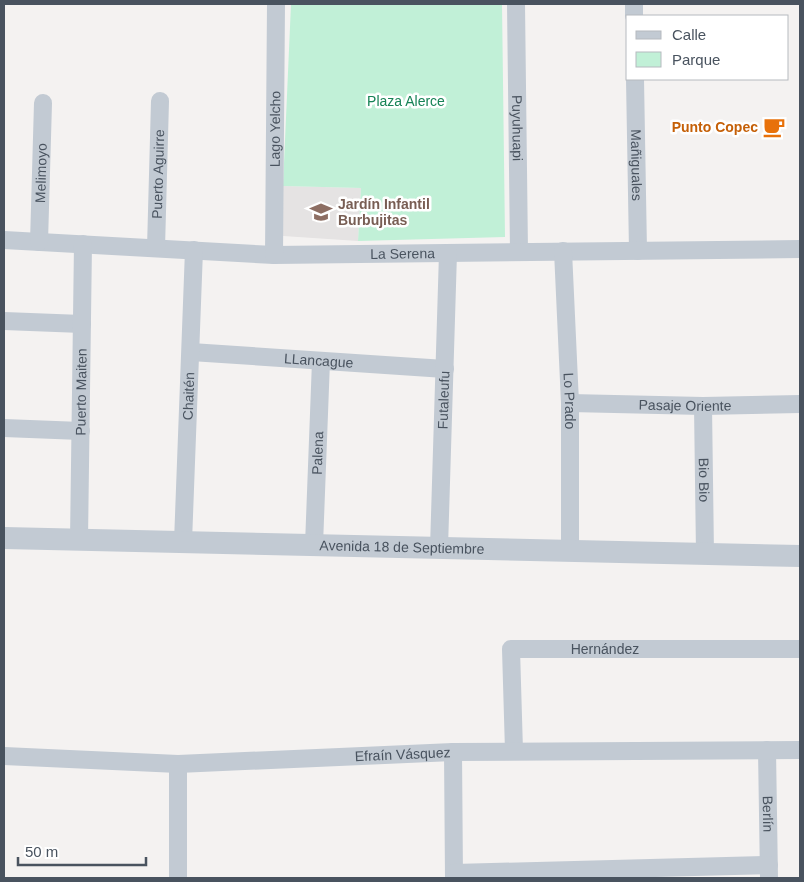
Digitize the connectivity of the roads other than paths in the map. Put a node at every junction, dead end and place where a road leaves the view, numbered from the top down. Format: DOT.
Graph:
graph roads {
  1 [pos="276,4"];
  2 [pos="516,4"];
  3 [pos="635,80"];
  4 [pos="160,101"];
  5 [pos="43,103"];
  6 [pos="4,240"];
  7 [pos="40,242"];
  8 [pos="83,244"];
  9 [pos="156,248"];
  10 [pos="800,249"];
  11 [pos="194,250"];
  12 [pos="638,250"];
  13 [pos="563,251"];
  14 [pos="519,252"];
  15 [pos="448,253"];
  16 [pos="274,255"];
  17 [pos="4,321"];
  18 [pos="82,324"];
  19 [pos="191,352"];
  20 [pos="321,361"];
  21 [pos="445,369"];
  22 [pos="570,403"];
  23 [pos="800,404"];
  24 [pos="703,406"];
  25 [pos="4,428"];
  26 [pos="81,431"];
  27 [pos="4,538"];
  28 [pos="80,540"];
  29 [pos="183,542"];
  30 [pos="314,545"];
  31 [pos="439,548"];
  32 [pos="570,551"];
  33 [pos="705,554"];
  34 [pos="800,556"];
  35 [pos="800,649"];
  36 [pos="767,750"];
  37 [pos="800,750"];
  38 [pos="514,751"];
  39 [pos="453,752"];
  40 [pos="4,756"];
  41 [pos="178,764"];
  42 [pos="769,872"];
  43 [pos="664,873"];
  44 [pos="568,874"];
  45 [pos="454,876"];
  46 [pos="178,878"];
  1 -- 16 [label="street, Lago Yelcho"];
  2 -- 14 [label="street, Puyuhuapi"];
  3 -- 12 [label="street, Mañiguales"];
  4 -- 9 [label="street, Puerto Aguirre"];
  5 -- 7 [label="street, Melimoyo"];
  6 -- 7 [label="street, La Serena"];
  7 -- 8 [label="street, La Serena"];
  8 -- 9 [label="street, La Serena"];
  8 -- 18 [label="street, Puerto Maiten"];
  9 -- 11 [label="street, La Serena"];
  10 -- 12 [label="street, La Serena"];
  11 -- 16 [label="street, La Serena"];
  11 -- 19 [label="street, Chaitén"];
  12 -- 13 [label="street, La Serena"];
  13 -- 14 [label="street, La Serena"];
  13 -- 22 [label="street, Lo Prado"];
  14 -- 15 [label="street, La Serena"];
  15 -- 16 [label="street, La Serena"];
  15 -- 21 [label="street, Futaleufu"];
  17 -- 18 [label="street"];
  18 -- 26 [label="street, Puerto Maiten"];
  19 -- 20 [label="street, LLancague"];
  19 -- 29 [label="street, Chaitén"];
  20 -- 21 [label="street, LLancague"];
  20 -- 30 [label="street, Palena"];
  21 -- 31 [label="street, Futaleufu"];
  22 -- 24 [label="street, Pasaje Oriente"];
  22 -- 32 [label="street, Lo Prado"];
  23 -- 24 [label="street, Pasaje Oriente"];
  24 -- 33 [label="street, Bio Bio"];
  25 -- 26 [label="street"];
  26 -- 28 [label="street, Puerto Maiten"];
  27 -- 28 [label="street, Avenida 18 de Septiembre"];
  28 -- 29 [label="street, Avenida 18 de Septiembre"];
  29 -- 30 [label="street, Avenida 18 de Septiembre"];
  30 -- 31 [label="street, Avenida 18 de Septiembre"];
  31 -- 32 [label="street, Avenida 18 de Septiembre"];
  32 -- 33 [label="street, Avenida 18 de Septiembre"];
  33 -- 34 [label="street, Avenida 18 de Septiembre"];
  35 -- 38 [label="street, Hernández"];
  36 -- 37 [label="street, Efraín Vásquez"];
  36 -- 38 [label="street, Efraín Vásquez"];
  36 -- 42 [label="street, Berlín"];
  38 -- 39 [label="street, Efraín Vásquez"];
  39 -- 41 [label="street, Efraín Vásquez"];
  39 -- 45 [label="street"];
  40 -- 41 [label="street, Efraín Vásquez"];
  41 -- 46 [label="street"];
  42 -- 43 [label="street"];
  43 -- 44 [label="street"];
  44 -- 45 [label="street"];
}
